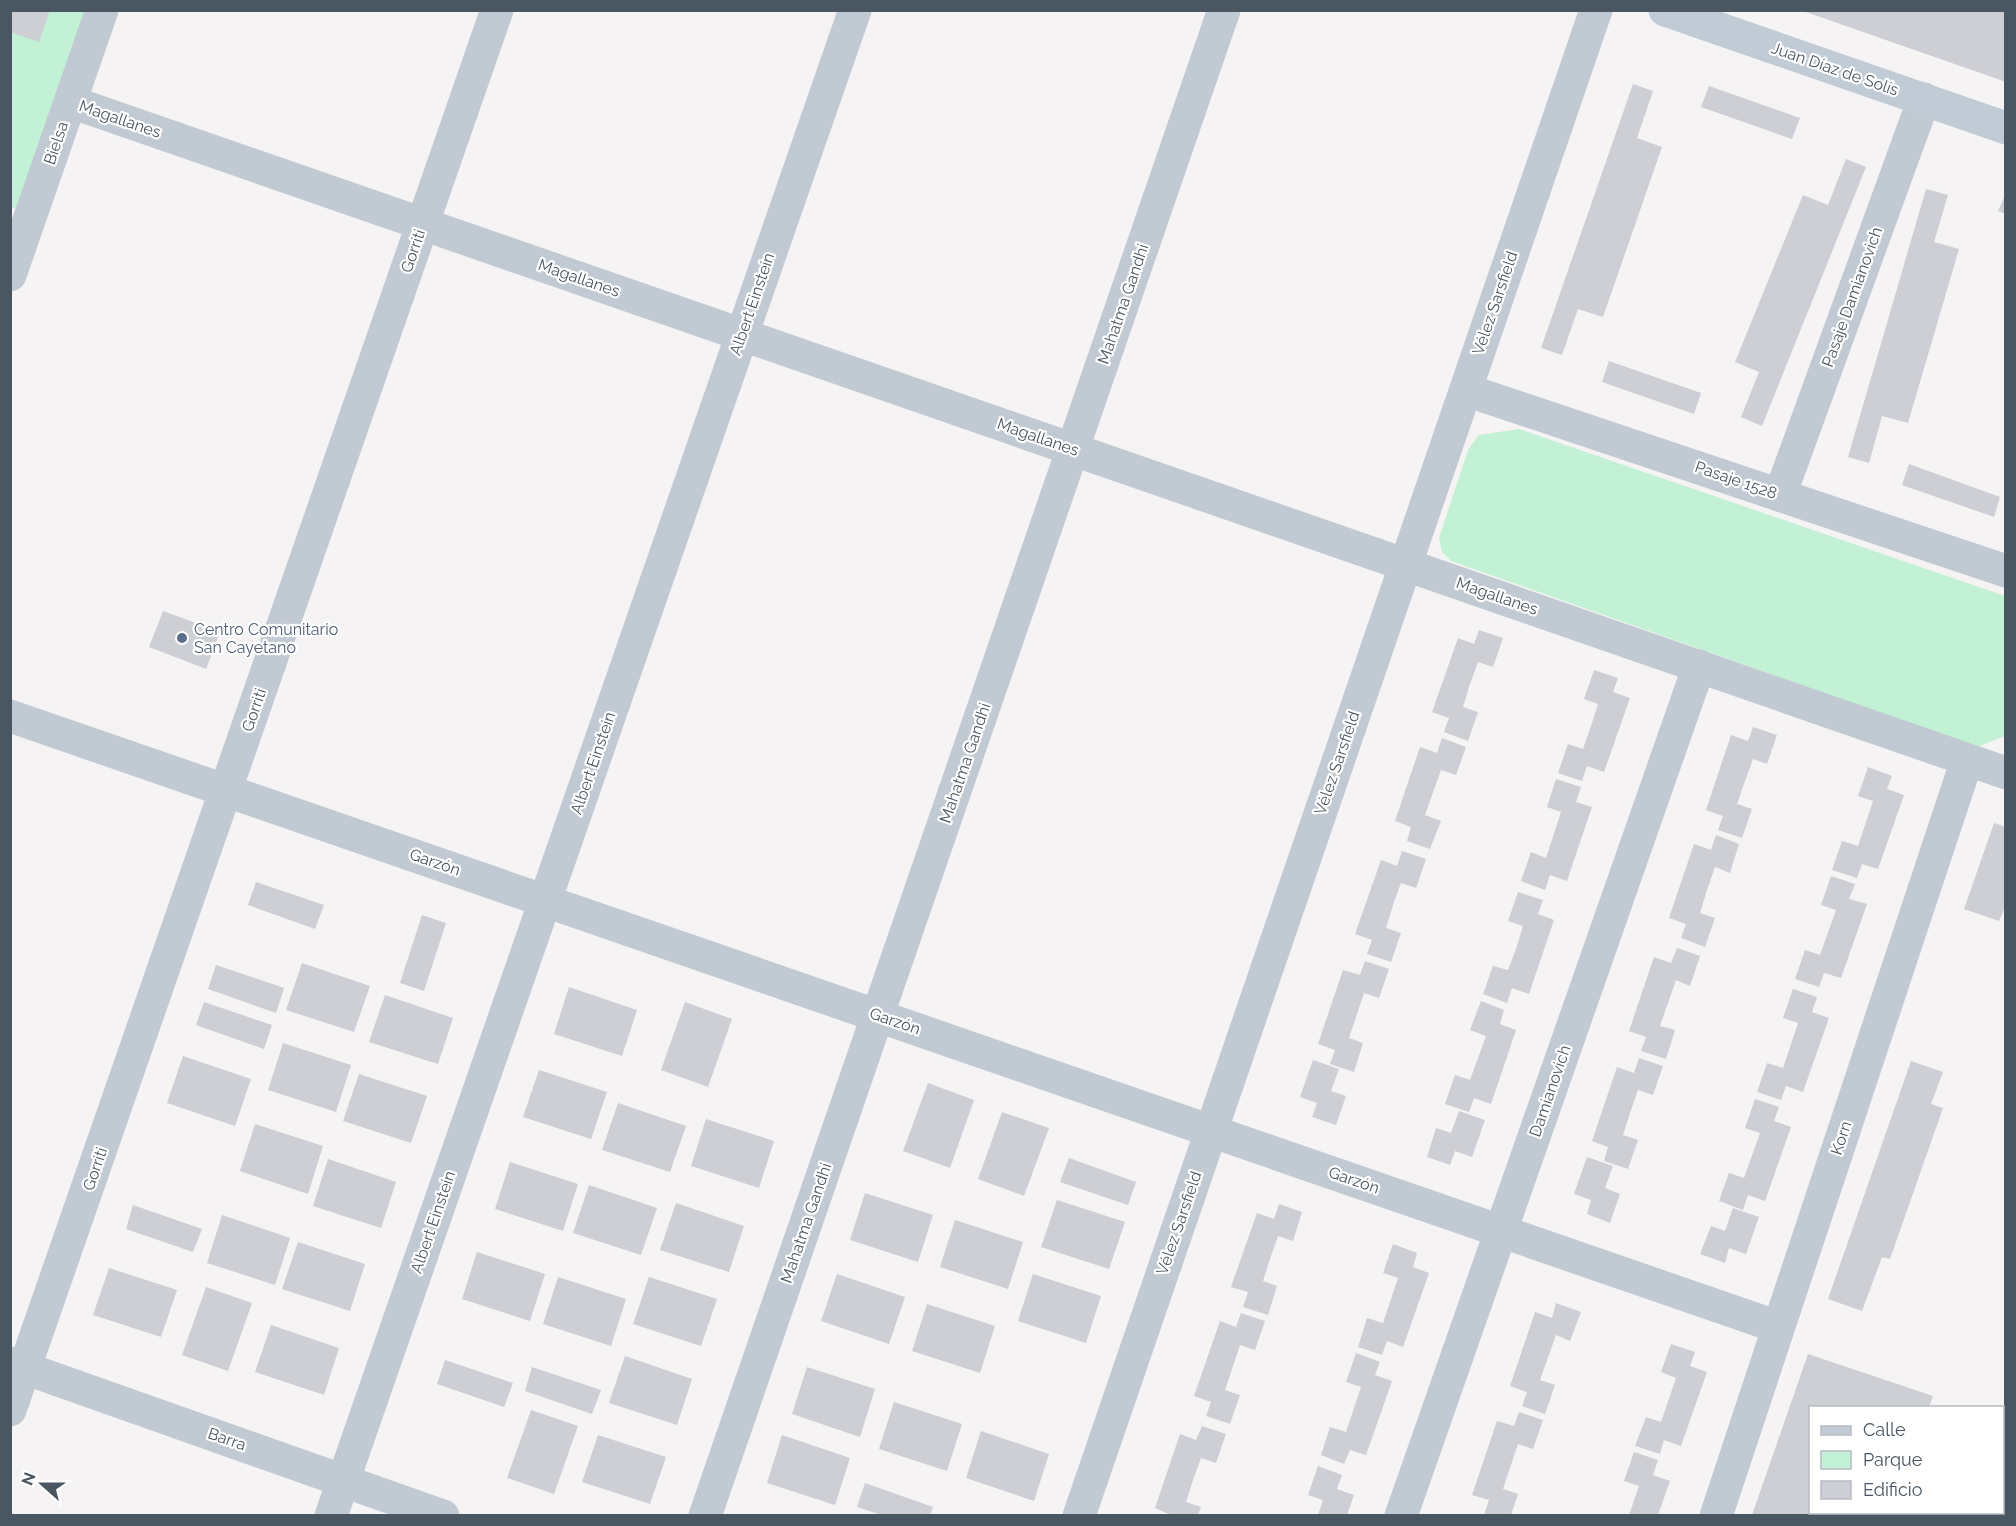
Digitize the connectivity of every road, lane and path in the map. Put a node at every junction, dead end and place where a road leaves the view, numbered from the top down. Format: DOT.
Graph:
graph roads {
  1 [pos="102,10"];
  2 [pos="497,10"];
  3 [pos="855,10"];
  4 [pos="1224,10"];
  5 [pos="1596,10"];
  6 [pos="1665,10"];
  7 [pos="1924,99"];
  8 [pos="71,102"];
  9 [pos="2006,128"];
  10 [pos="423,224"];
  11 [pos="10,275"];
  12 [pos="742,335"];
  13 [pos="1466,390"];
  14 [pos="1073,449"];
  15 [pos="1780,495"];
  16 [pos="1405,564"];
  17 [pos="2006,571"];
  18 [pos="1699,666"];
  19 [pos="10,716"];
  20 [pos="1967,760"];
  21 [pos="2006,773"];
  22 [pos="226,790"];
  23 [pos="545,900"];
  24 [pos="878,1015"];
  25 [pos="1211,1131"];
  26 [pos="1501,1231"];
  27 [pos="1778,1327"];
  28 [pos="18,1365"];
  29 [pos="10,1410"];
  30 [pos="343,1480"];
  31 [pos="331,1515"];
  32 [pos="443,1515"];
  33 [pos="705,1515"];
  34 [pos="1079,1515"];
  35 [pos="1401,1515"];
  36 [pos="1716,1515"];
  1 -- 8 [label="street, Bielsa"];
  2 -- 10 [label="street, Gorriti"];
  3 -- 12 [label="street, Albert Einstein"];
  4 -- 14 [label="street, Mahatma Gandhi"];
  5 -- 13 [label="street, Vélez Sarsfield"];
  6 -- 7 [label="main road, Juan Díaz de Solís"];
  7 -- 9 [label="main road, Juan Díaz de Solís"];
  7 -- 15 [label="street, Pasaje Damianovich"];
  8 -- 10 [label="street, Magallanes"];
  8 -- 11 [label="street, Bielsa"];
  10 -- 12 [label="street, Magallanes"];
  10 -- 22 [label="street, Gorriti"];
  12 -- 14 [label="street, Magallanes"];
  12 -- 23 [label="street, Albert Einstein"];
  13 -- 15 [label="street, Pasaje 1528"];
  13 -- 16 [label="street, Vélez Sarsfield"];
  14 -- 16 [label="street, Magallanes"];
  14 -- 24 [label="street, Mahatma Gandhi"];
  15 -- 17 [label="street, Pasaje 1528"];
  16 -- 18 [label="street, Magallanes"];
  16 -- 25 [label="street, Vélez Sarsfield"];
  18 -- 20 [label="street, Magallanes"];
  18 -- 26 [label="street, Damianovich"];
  19 -- 22 [label="street, Garzón"];
  20 -- 21 [label="street, Magallanes"];
  20 -- 27 [label="street, Korn"];
  22 -- 23 [label="street, Garzón"];
  22 -- 28 [label="street, Gorriti"];
  23 -- 24 [label="street, Garzón"];
  23 -- 30 [label="street, Albert Einstein"];
  24 -- 25 [label="street, Garzón"];
  24 -- 33 [label="street, Mahatma Gandhi"];
  25 -- 26 [label="street, Garzón"];
  25 -- 34 [label="street, Vélez Sarsfield"];
  26 -- 27 [label="street, Garzón"];
  26 -- 35 [label="street, Damianovich"];
  27 -- 36 [label="street, Korn"];
  28 -- 29 [label="street, Gorriti"];
  28 -- 30 [label="street, Barra"];
  30 -- 31 [label="street, Albert Einstein"];
  30 -- 32 [label="street, Barra"];
}
